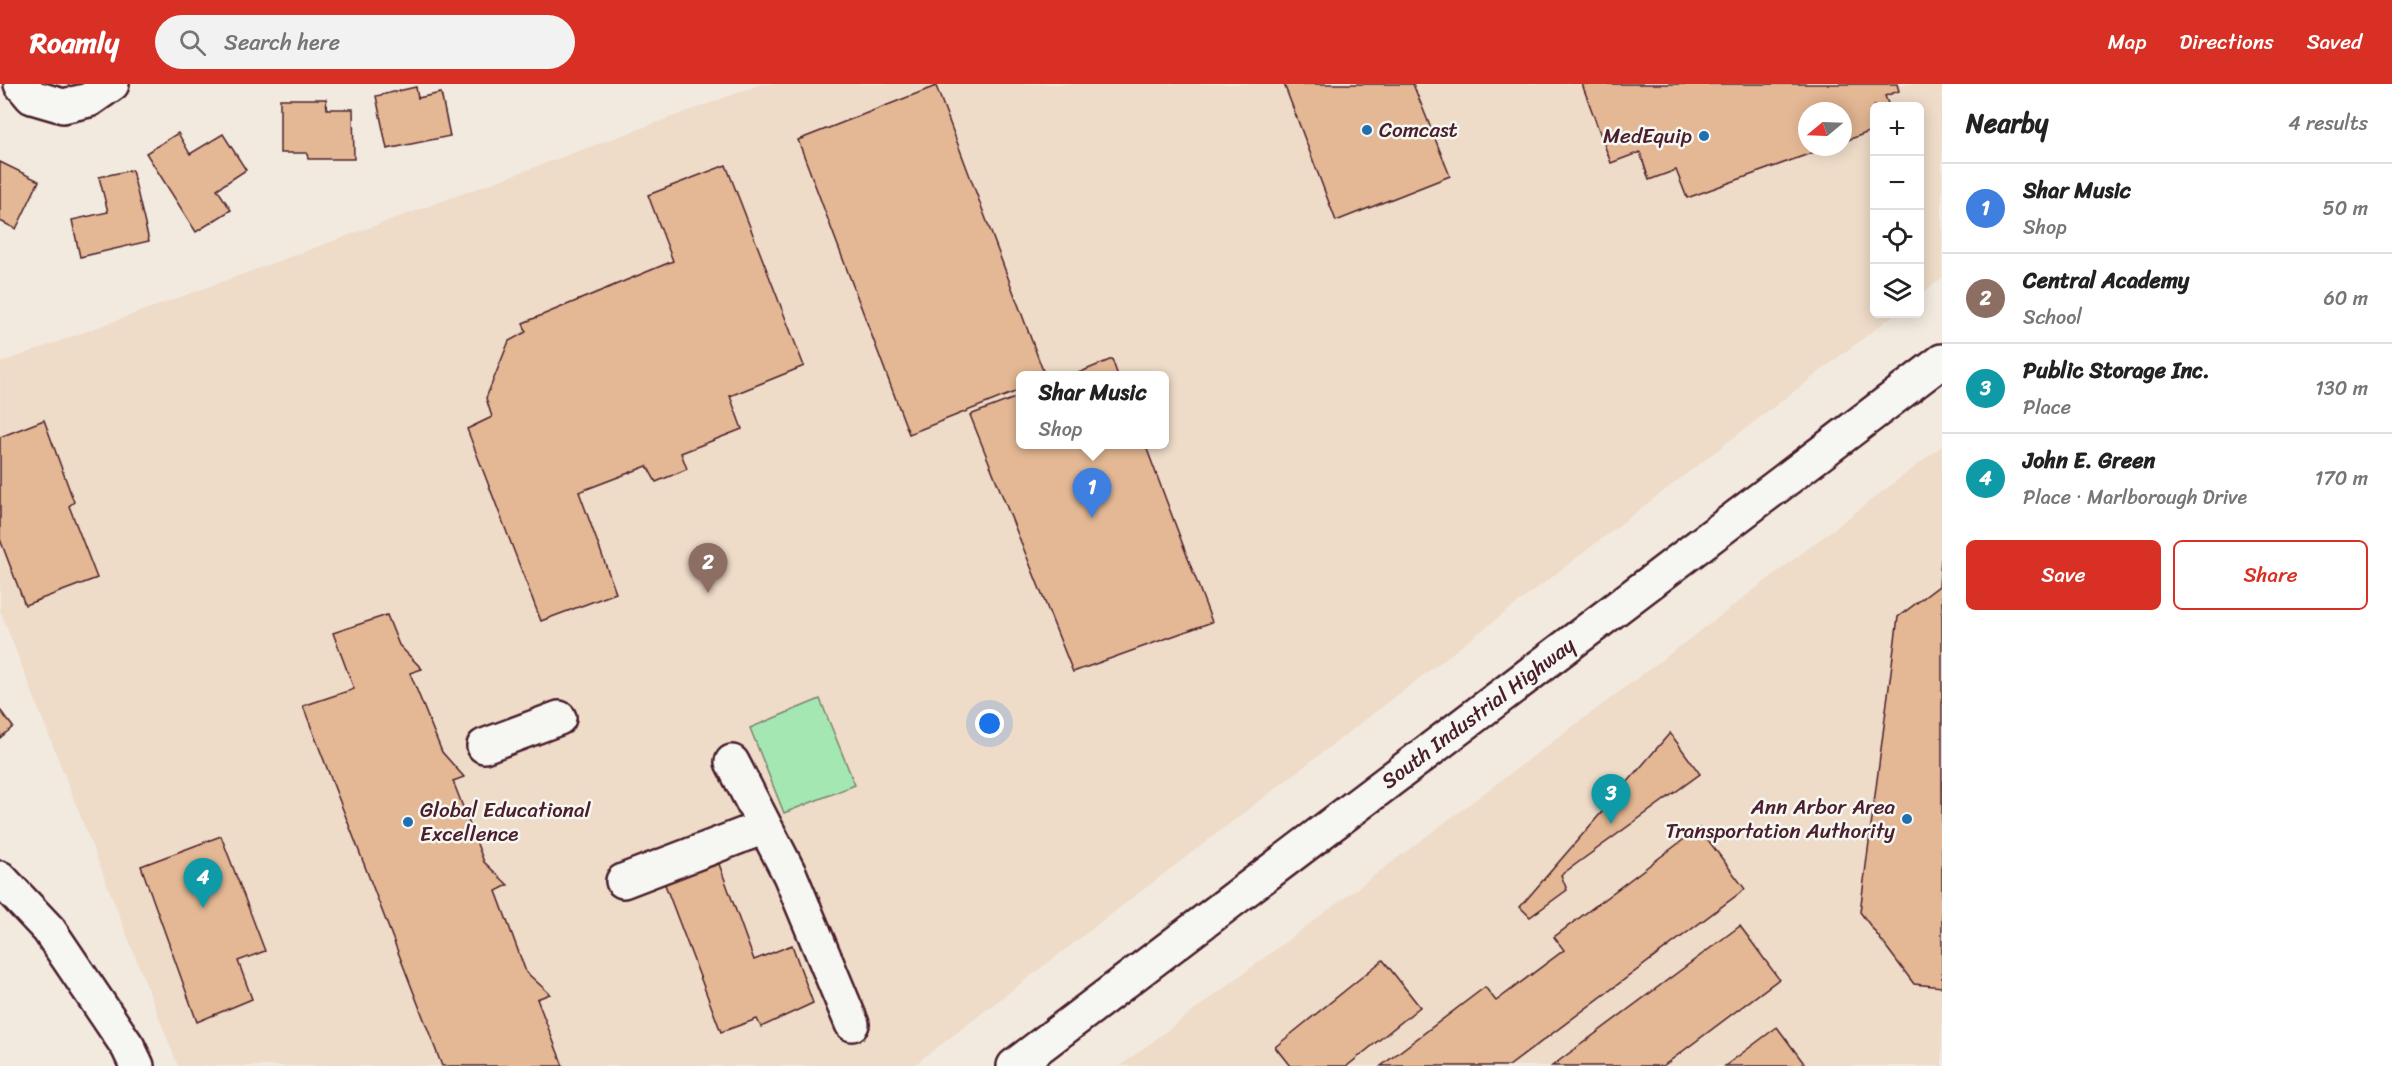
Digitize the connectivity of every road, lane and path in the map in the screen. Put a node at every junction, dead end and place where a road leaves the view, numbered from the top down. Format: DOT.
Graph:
graph roads {
  1 [pos="21,84"];
  2 [pos="112,84"];
  3 [pos="1942,361"];
  4 [pos="559,718"];
  5 [pos="484,746"];
  6 [pos="732,762"];
  7 [pos="764,828"];
  8 [pos="0,878"];
  9 [pos="623,881"];
  10 [pos="852,1024"];
  11 [pos="137,1066"];
  12 [pos="1014,1066"];
  1 -- 2 [label="street"];
  3 -- 12 [label="street, South Industrial Highway"];
  4 -- 5 [label="street"];
  6 -- 7 [label="street"];
  7 -- 9 [label="street"];
  7 -- 10 [label="street"];
  8 -- 11 [label="street"];
}
